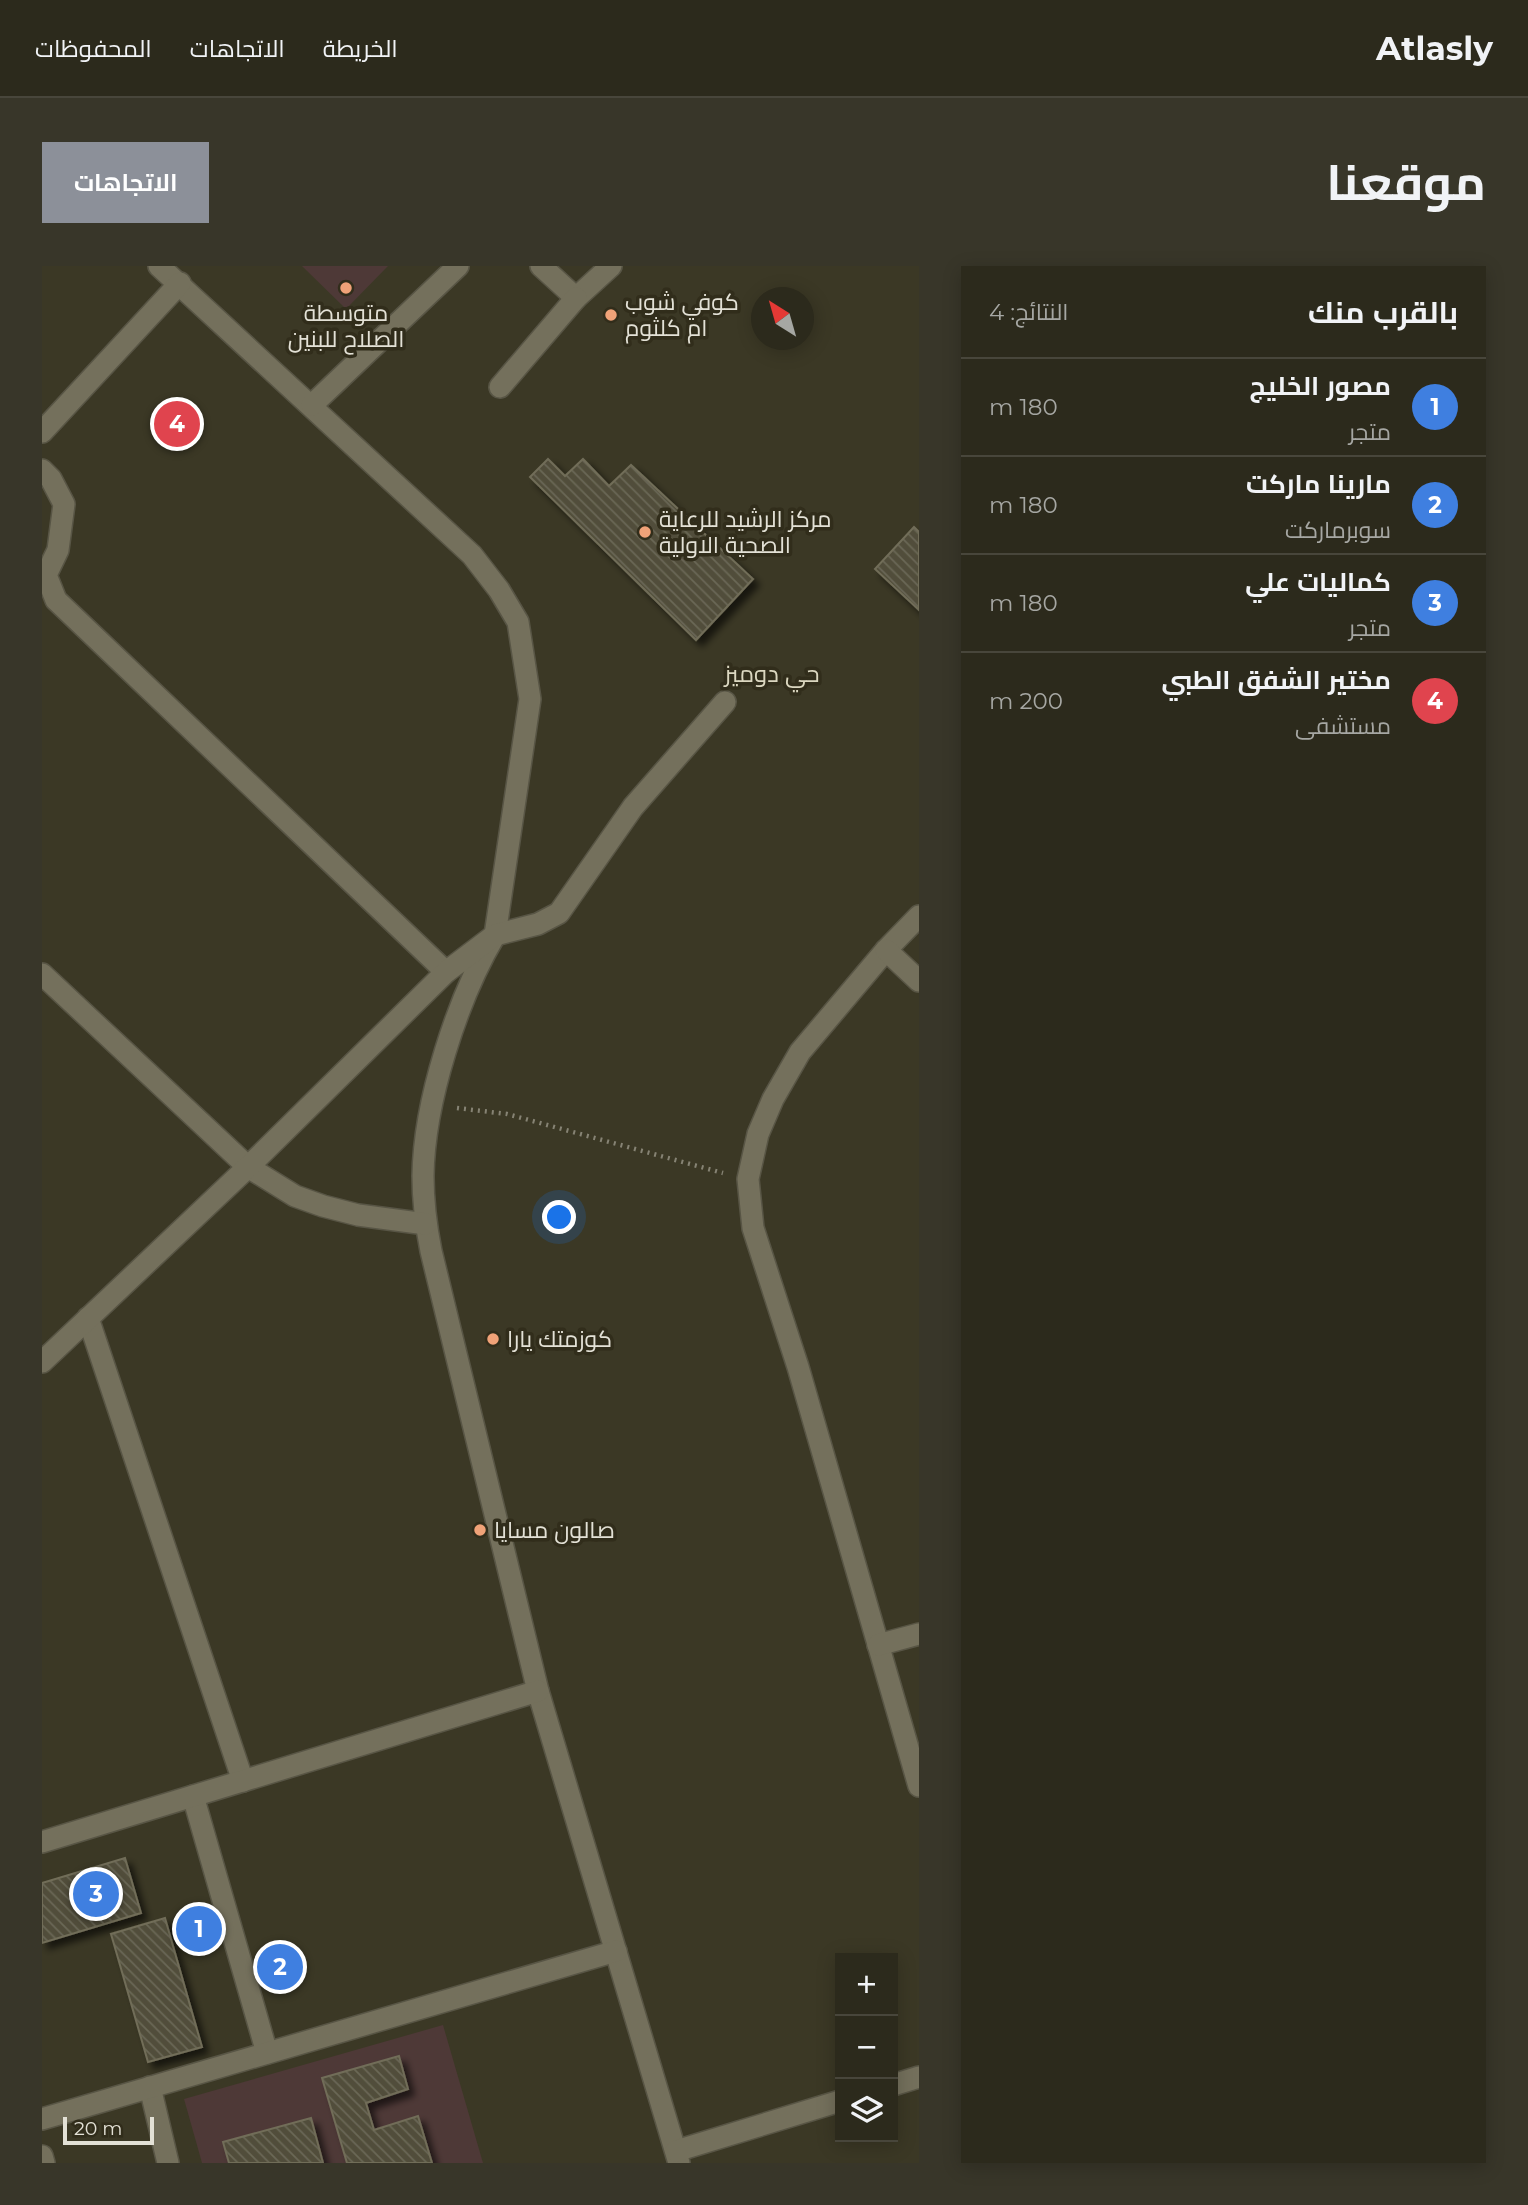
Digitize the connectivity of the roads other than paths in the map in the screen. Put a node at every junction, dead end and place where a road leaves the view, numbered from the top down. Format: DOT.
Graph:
graph roads {
  1 [pos="159,266"];
  2 [pos="458,266"];
  3 [pos="541,266"];
  4 [pos="611,266"];
  5 [pos="180,283"];
  6 [pos="576,298"];
  7 [pos="500,387"];
  8 [pos="312,405"];
  9 [pos="42,432"];
  10 [pos="42,470"];
  11 [pos="725,702"];
  12 [pos="919,916"];
  13 [pos="495,935"];
  14 [pos="886,950"];
  15 [pos="446,972"];
  16 [pos="42,974"];
  17 [pos="919,981"];
  18 [pos="248,1167"];
  19 [pos="426,1224"];
  20 [pos="88,1318"];
  21 [pos="42,1362"];
  22 [pos="919,1634"];
  23 [pos="878,1645"];
  24 [pos="538,1691"];
  25 [pos="243,1781"];
  26 [pos="919,1786"];
  27 [pos="193,1796"];
  28 [pos="42,1842"];
  29 [pos="616,1951"];
  30 [pos="268,2053"];
  31 [pos="919,2077"];
  32 [pos="898,2083"];
  33 [pos="150,2087"];
  34 [pos="835,2103"];
  35 [pos="42,2119"];
  36 [pos="42,2156"];
  37 [pos="677,2157"];
  38 [pos="44,2163"];
  39 [pos="168,2163"];
  1 -- 5 [label="street"];
  2 -- 8 [label="street"];
  3 -- 6 [label="street"];
  4 -- 6 [label="street"];
  5 -- 8 [label="street"];
  5 -- 9 [label="street"];
  6 -- 7 [label="street"];
  8 -- 13 [label="street"];
  10 -- 15 [label="street"];
  11 -- 13 [label="street"];
  12 -- 14 [label="street"];
  13 -- 15 [label="street"];
  13 -- 19 [label="street"];
  14 -- 17 [label="street"];
  14 -- 23 [label="street"];
  15 -- 18 [label="street"];
  16 -- 18 [label="street"];
  18 -- 19 [label="street"];
  18 -- 20 [label="street"];
  19 -- 24 [label="street"];
  20 -- 21 [label="street"];
  20 -- 25 [label="street"];
  22 -- 23 [label="street"];
  23 -- 26 [label="street"];
  24 -- 25 [label="street"];
  24 -- 29 [label="street"];
  25 -- 27 [label="street"];
  27 -- 28 [label="street"];
  27 -- 30 [label="street"];
  29 -- 30 [label="street"];
  29 -- 37 [label="street"];
  30 -- 33 [label="street"];
  31 -- 32 [label="street"];
  33 -- 35 [label="street"];
  33 -- 39 [label="street"];
  34 -- 37 [label="street"];
  36 -- 38 [label="street"];
}
